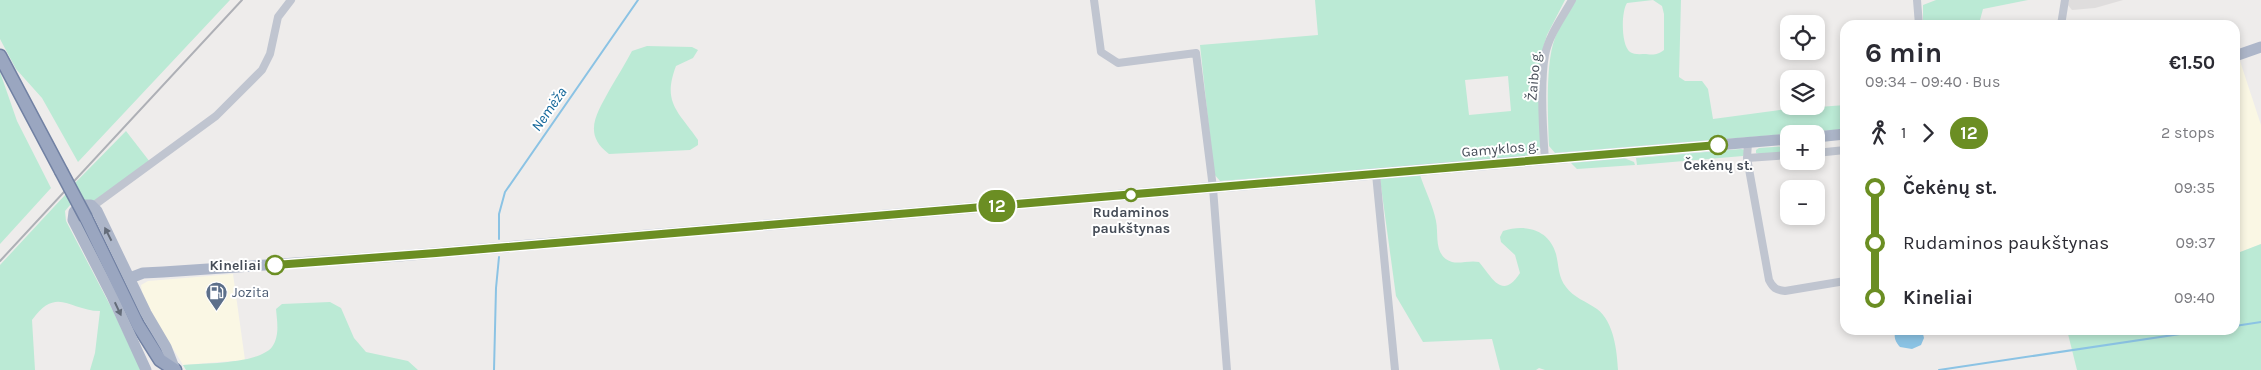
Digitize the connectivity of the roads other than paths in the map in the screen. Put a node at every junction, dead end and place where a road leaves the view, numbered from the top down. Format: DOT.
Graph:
graph roads {
  1 [pos="291,0"];
  2 [pos="1094,0"];
  3 [pos="1572,0"];
  4 [pos="1917,0"];
  5 [pos="2065,0"];
  6 [pos="1919,20"];
  7 [pos="2062,20"];
  8 [pos="2261,48"];
  9 [pos="2240,54"];
  10 [pos="0,56"];
  11 [pos="1840,135"];
  12 [pos="1825,136"];
  13 [pos="1780,140"];
  14 [pos="1748,143"];
  15 [pos="1840,151"];
  16 [pos="1825,152"];
  17 [pos="1780,156"];
  18 [pos="1747,158"];
  19 [pos="1545,160"];
  20 [pos="1376,174"];
  21 [pos="1213,188"];
  22 [pos="93,206"];
  23 [pos="130,278"];
  24 [pos="1840,281"];
  25 [pos="161,369"];
  26 [pos="1227,370"];
  27 [pos="1395,370"];
  1 -- 22 [label="street"];
  2 -- 21 [label="street"];
  3 -- 19 [label="street, Žaibo g."];
  4 -- 6 [label="street"];
  5 -- 7 [label="street"];
  8 -- 9 [label="main road"];
  10 -- 25 [label="highway, bridge"];
  11 -- 12 [label="main road"];
  13 -- 14 [label="main road, Gamyklos g."];
  14 -- 18 [label="street"];
  14 -- 19 [label="main road, Gamyklos g."];
  15 -- 16 [label="street"];
  17 -- 18 [label="street"];
  18 -- 24 [label="street"];
  19 -- 20 [label="main road, Gamyklos g."];
  20 -- 21 [label="main road, Gamyklos g."];
  20 -- 27 [label="street"];
  21 -- 23 [label="main road, Gamyklos g."];
  21 -- 26 [label="street"];
  23 -- 22 [label="main road, one-way"];
  22 -- 25 [label="main road, one-way"];
  23 -- 25 [label="main road"];
}
